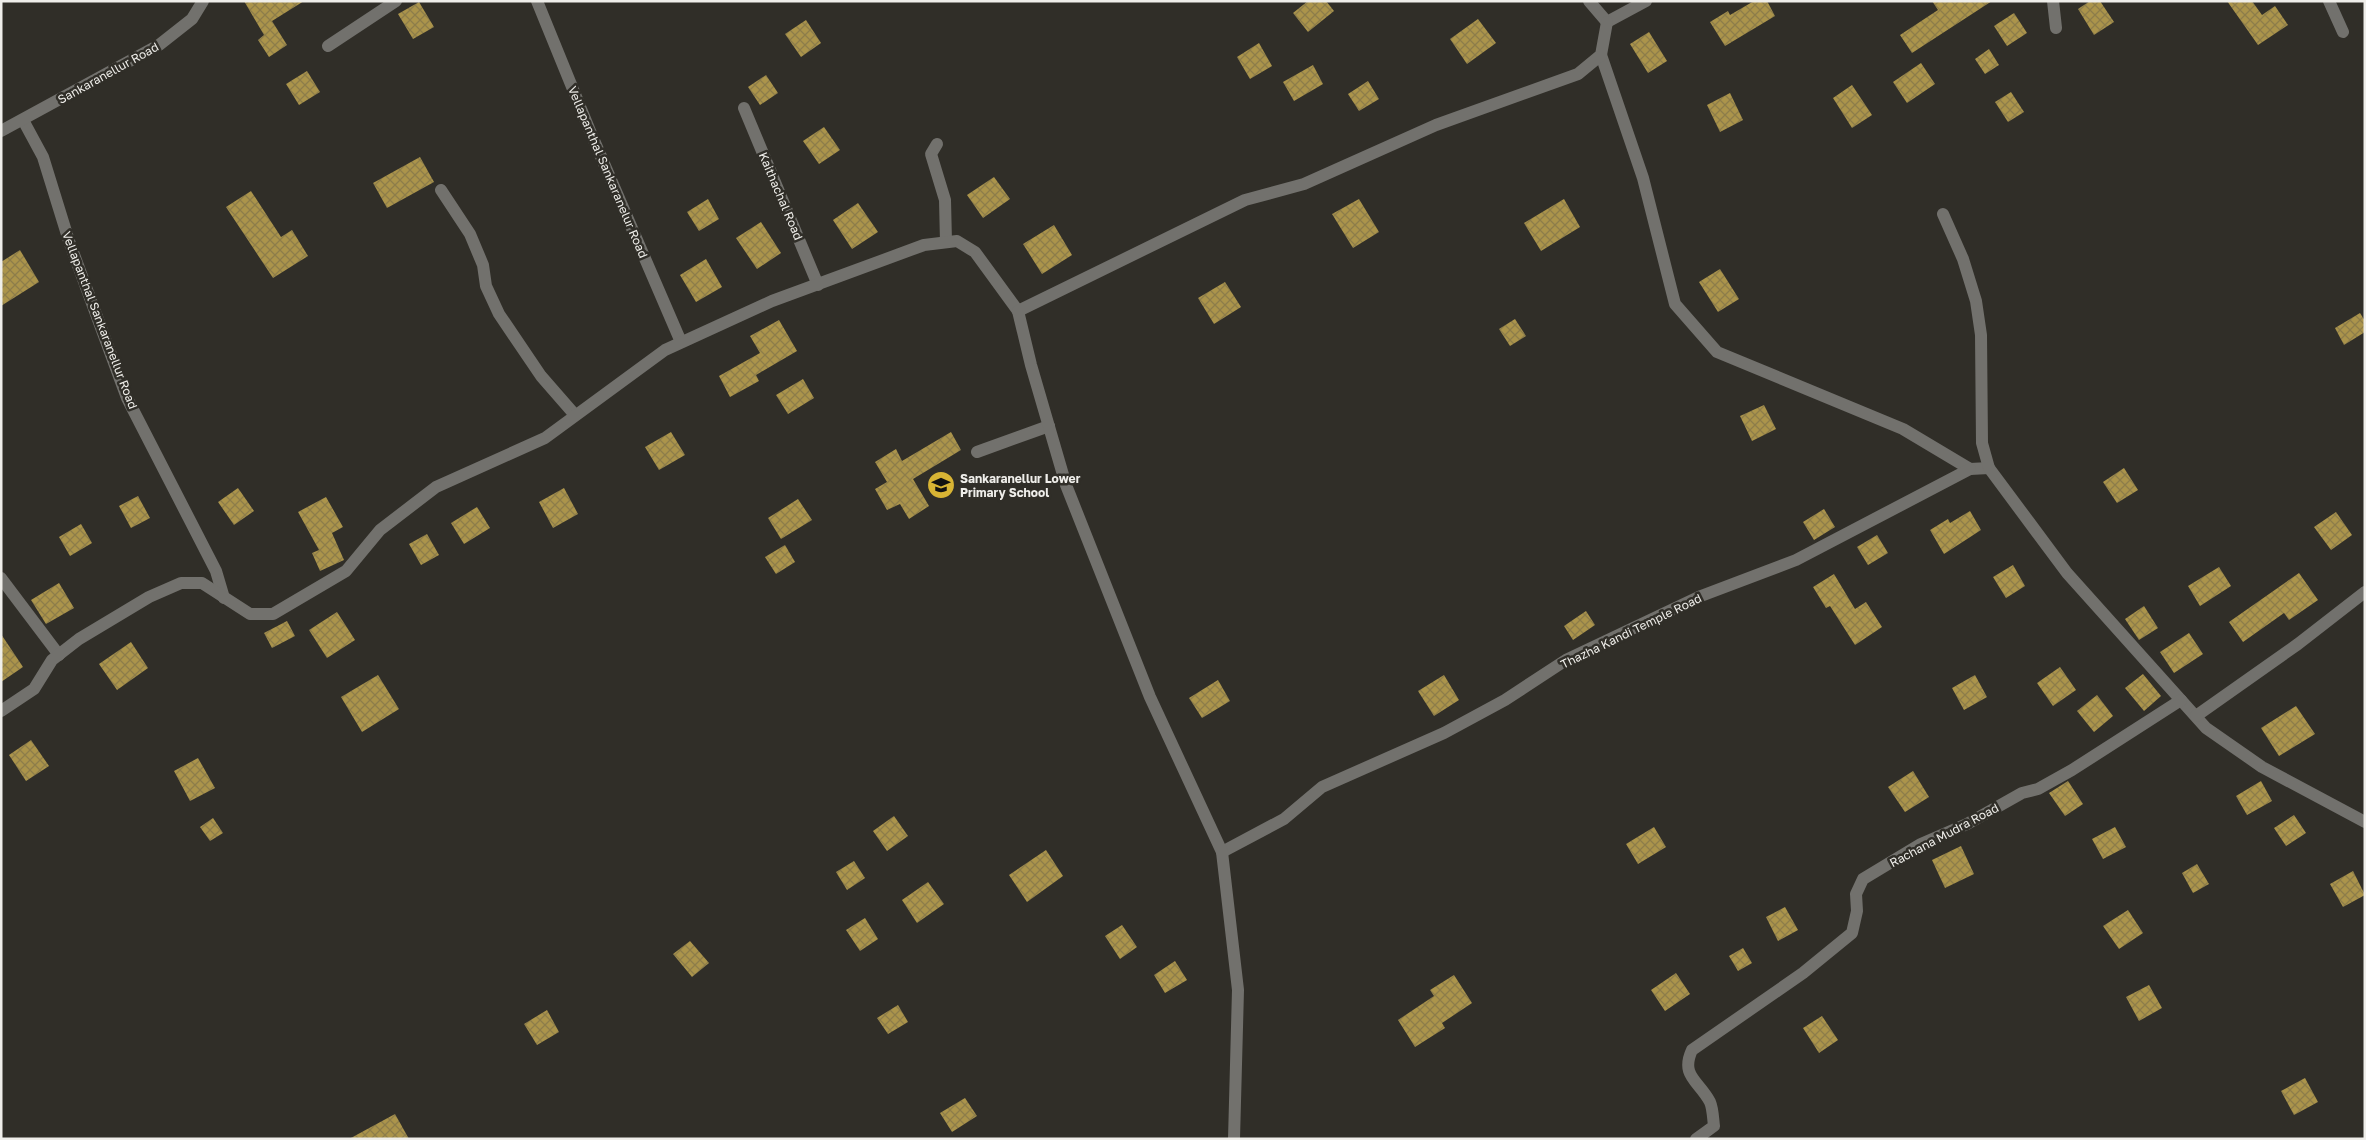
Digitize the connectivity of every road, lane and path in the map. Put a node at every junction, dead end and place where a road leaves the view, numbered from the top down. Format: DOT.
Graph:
graph roads {
  1 [pos="204,1"];
  2 [pos="396,1"];
  3 [pos="537,1"];
  4 [pos="1589,1"];
  5 [pos="1646,1"];
  6 [pos="2053,1"];
  7 [pos="2329,1"];
  8 [pos="1606,22"];
  9 [pos="2056,28"];
  10 [pos="2343,32"];
  11 [pos="328,46"];
  12 [pos="1601,55"];
  13 [pos="744,108"];
  14 [pos="23,120"];
  15 [pos="1,131"];
  16 [pos="937,144"];
  17 [pos="441,190"];
  18 [pos="1943,214"];
  19 [pos="946,242"];
  20 [pos="818,285"];
  21 [pos="1018,311"];
  22 [pos="681,342"];
  23 [pos="575,415"];
  24 [pos="1049,426"];
  25 [pos="977,452"];
  26 [pos="1970,468"];
  27 [pos="1989,468"];
  28 [pos="1,578"];
  29 [pos="2365,592"];
  30 [pos="224,598"];
  31 [pos="58,654"];
  32 [pos="2180,700"];
  33 [pos="1,711"];
  34 [pos="2196,716"];
  35 [pos="2365,822"];
  36 [pos="1222,852"];
  37 [pos="1234,1139"];
  38 [pos="1696,1139"];
  1 -- 14 [label="street, Sankaranellur Road"];
  2 -- 11 [label="street"];
  3 -- 22 [label="street, Vellapanthal Sankaranelur Road"];
  4 -- 8 [label="street"];
  5 -- 8 [label="street"];
  6 -- 9 [label="street"];
  7 -- 10 [label="street"];
  8 -- 12 [label="street"];
  12 -- 21 [label="street"];
  12 -- 26 [label="street"];
  13 -- 20 [label="street, Kaithachal Road"];
  14 -- 15 [label="street, Sankaranellur Road"];
  14 -- 30 [label="street, Vellapanthal Sankaranellur Road"];
  16 -- 19 [label="street"];
  17 -- 23 [label="street"];
  18 -- 27 [label="street"];
  19 -- 20 [label="street"];
  19 -- 21 [label="street"];
  20 -- 22 [label="street"];
  21 -- 24 [label="street"];
  22 -- 23 [label="street"];
  23 -- 30 [label="street"];
  24 -- 25 [label="street"];
  24 -- 36 [label="street"];
  26 -- 27 [label="street"];
  26 -- 36 [label="street, Thazha Kandi Temple Road"];
  27 -- 32 [label="street"];
  28 -- 31 [label="street"];
  29 -- 34 [label="street"];
  30 -- 31 [label="street"];
  31 -- 33 [label="street"];
  32 -- 34 [label="street"];
  32 -- 38 [label="street, Rachana Mudra Road"];
  34 -- 35 [label="street"];
  36 -- 37 [label="street"];
}
